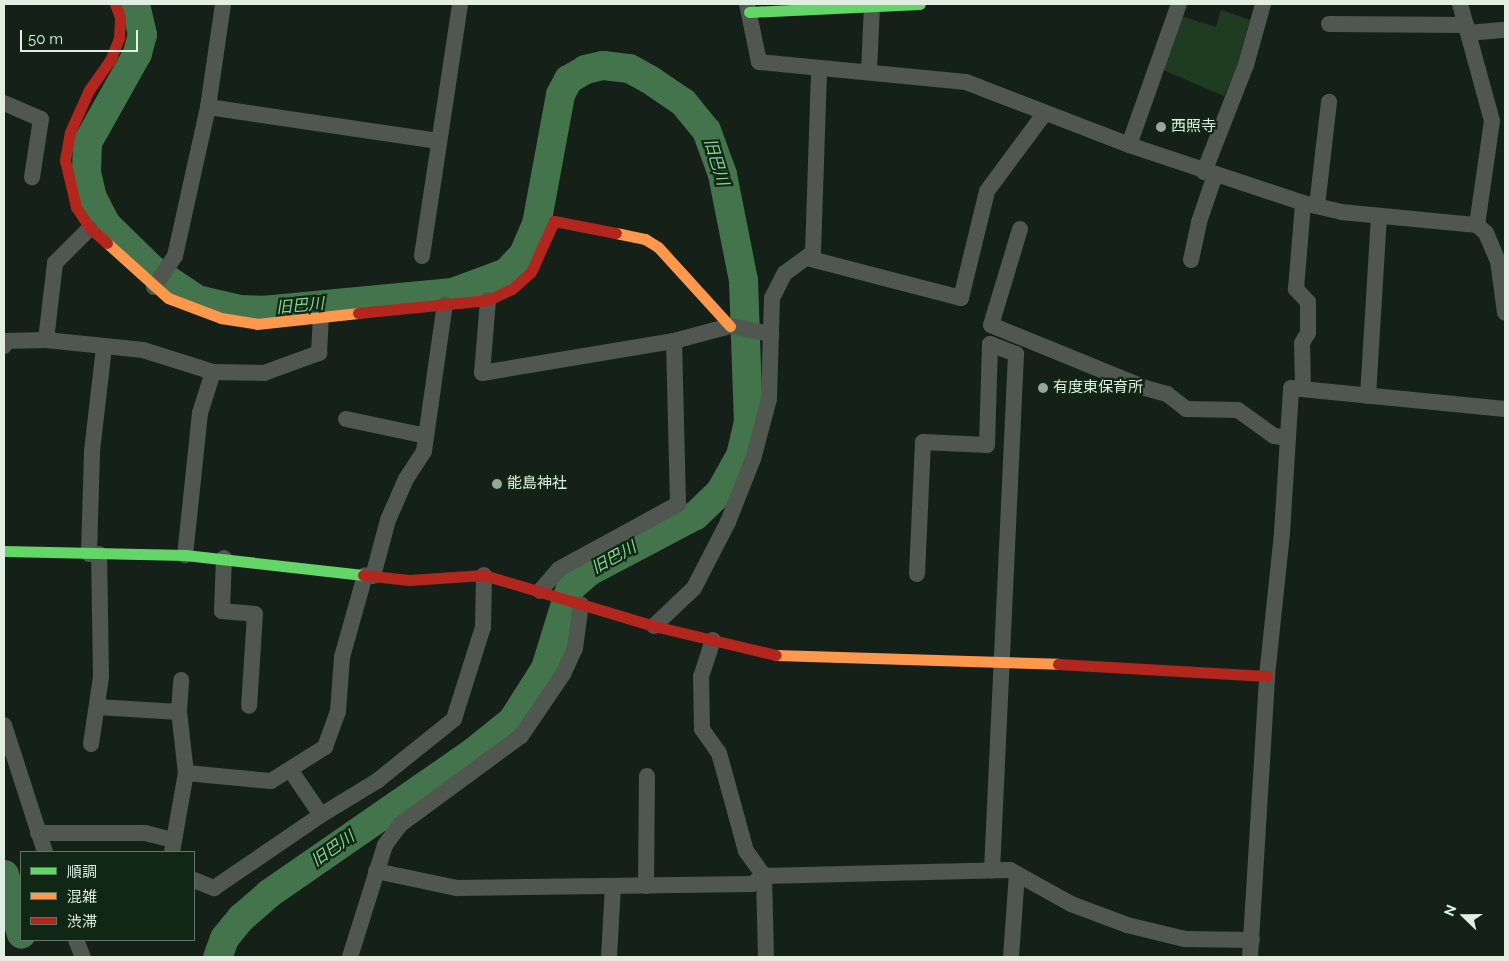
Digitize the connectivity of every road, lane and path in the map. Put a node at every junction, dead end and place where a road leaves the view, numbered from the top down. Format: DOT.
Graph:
graph roads {
  1 [pos="116,4"];
  2 [pos="223,4"];
  3 [pos="460,4"];
  4 [pos="920,4"];
  5 [pos="1179,4"];
  6 [pos="1263,4"];
  7 [pos="1460,4"];
  8 [pos="872,5"];
  9 [pos="748,8"];
  10 [pos="1329,24"];
  11 [pos="1467,29"];
  12 [pos="1505,30"];
  13 [pos="819,68"];
  14 [pos="869,72"];
  15 [pos="1329,102"];
  16 [pos="4,103"];
  17 [pos="208,107"];
  18 [pos="1045,113"];
  19 [pos="440,141"];
  20 [pos="1129,145"];
  21 [pos="1210,174"];
  22 [pos="32,177"];
  23 [pos="1310,204"];
  24 [pos="1379,216"];
  25 [pos="1477,225"];
  26 [pos="90,228"];
  27 [pos="1020,229"];
  28 [pos="422,256"];
  29 [pos="807,258"];
  30 [pos="1192,260"];
  31 [pos="154,287"];
  32 [pos="488,300"];
  33 [pos="445,304"];
  34 [pos="1505,313"];
  35 [pos="321,317"];
  36 [pos="730,326"];
  37 [pos="771,334"];
  38 [pos="46,340"];
  39 [pos="674,341"];
  40 [pos="4,346"];
  41 [pos="104,347"];
  42 [pos="213,372"];
  43 [pos="1303,389"];
  44 [pos="1368,396"];
  45 [pos="1505,409"];
  46 [pos="346,419"];
  47 [pos="426,436"];
  48 [pos="1288,438"];
  49 [pos="4,551"];
  50 [pos="94,554"];
  51 [pos="184,555"];
  52 [pos="224,558"];
  53 [pos="917,574"];
  54 [pos="369,575"];
  55 [pos="484,575"];
  56 [pos="547,593"];
  57 [pos="576,602"];
  58 [pos="654,626"];
  59 [pos="713,640"];
  60 [pos="1002,661"];
  61 [pos="1267,676"];
  62 [pos="181,680"];
  63 [pos="249,706"];
  64 [pos="97,707"];
  65 [pos="179,712"];
  66 [pos="4,725"];
  67 [pos="91,744"];
  68 [pos="291,771"];
  69 [pos="186,773"];
  70 [pos="646,776"];
  71 [pos="320,815"];
  72 [pos="38,833"];
  73 [pos="173,846"];
  74 [pos="45,851"];
  75 [pos="992,870"];
  76 [pos="376,871"];
  77 [pos="1017,874"];
  78 [pos="764,876"];
  79 [pos="195,880"];
  80 [pos="613,886"];
  81 [pos="646,886"];
  82 [pos="1252,940"];
  83 [pos="76,941"];
  84 [pos="83,957"];
  85 [pos="350,957"];
  86 [pos="609,957"];
  87 [pos="766,957"];
  88 [pos="1011,957"];
  89 [pos="1250,957"];
  1 -- 26 [label="street"];
  2 -- 17 [label="street"];
  3 -- 19 [label="street"];
  4 -- 8 [label="street"];
  5 -- 20 [label="street"];
  6 -- 21 [label="street"];
  7 -- 11 [label="street"];
  8 -- 9 [label="street"];
  8 -- 14 [label="street"];
  9 -- 13 [label="street"];
  10 -- 11 [label="street"];
  11 -- 12 [label="street"];
  11 -- 25 [label="street"];
  13 -- 14 [label="street"];
  13 -- 29 [label="street"];
  14 -- 18 [label="street"];
  15 -- 23 [label="street"];
  16 -- 22 [label="street"];
  17 -- 19 [label="street"];
  17 -- 31 [label="street"];
  18 -- 20 [label="street"];
  18 -- 29 [label="street"];
  19 -- 28 [label="street"];
  20 -- 21 [label="street"];
  21 -- 23 [label="street"];
  21 -- 30 [label="street"];
  23 -- 24 [label="street"];
  23 -- 43 [label="street"];
  24 -- 25 [label="street"];
  24 -- 44 [label="street"];
  25 -- 34 [label="street"];
  26 -- 31 [label="street"];
  26 -- 38 [label="street"];
  27 -- 48 [label="street"];
  29 -- 37 [label="street"];
  31 -- 35 [label="street"];
  32 -- 33 [label="street"];
  32 -- 36 [label="street"];
  32 -- 39 [label="street"];
  33 -- 35 [label="street"];
  33 -- 47 [label="street"];
  35 -- 42 [label="street"];
  36 -- 37 [label="street"];
  36 -- 39 [label="street"];
  37 -- 58 [label="street"];
  38 -- 40 [label="street"];
  38 -- 41 [label="street"];
  39 -- 56 [label="street"];
  41 -- 42 [label="street"];
  41 -- 50 [label="street"];
  42 -- 51 [label="street"];
  43 -- 44 [label="street"];
  43 -- 48 [label="street"];
  44 -- 45 [label="street"];
  46 -- 47 [label="street"];
  47 -- 54 [label="street"];
  48 -- 61 [label="street"];
  49 -- 50 [label="street"];
  50 -- 51 [label="street"];
  50 -- 64 [label="street"];
  51 -- 52 [label="street"];
  52 -- 54 [label="street"];
  52 -- 63 [label="street"];
  53 -- 60 [label="street"];
  54 -- 55 [label="street"];
  54 -- 68 [label="street"];
  55 -- 56 [label="street"];
  55 -- 71 [label="street"];
  56 -- 57 [label="street"];
  57 -- 58 [label="street"];
  57 -- 76 [label="street"];
  58 -- 59 [label="street"];
  59 -- 60 [label="street"];
  59 -- 78 [label="street"];
  60 -- 61 [label="street"];
  60 -- 75 [label="street"];
  61 -- 82 [label="street"];
  62 -- 65 [label="street"];
  64 -- 65 [label="street"];
  64 -- 67 [label="street"];
  65 -- 69 [label="street"];
  66 -- 72 [label="street"];
  68 -- 69 [label="street"];
  68 -- 71 [label="street"];
  69 -- 73 [label="street"];
  70 -- 81 [label="street"];
  71 -- 79 [label="street"];
  72 -- 73 [label="street"];
  72 -- 74 [label="street"];
  75 -- 77 [label="street"];
  75 -- 78 [label="street"];
  76 -- 80 [label="street"];
  76 -- 85 [label="street"];
  77 -- 82 [label="street"];
  77 -- 88 [label="street"];
  78 -- 81 [label="street"];
  78 -- 87 [label="street"];
  80 -- 81 [label="street"];
  80 -- 86 [label="street"];
  82 -- 89 [label="street"];
  83 -- 84 [label="street"];
}
